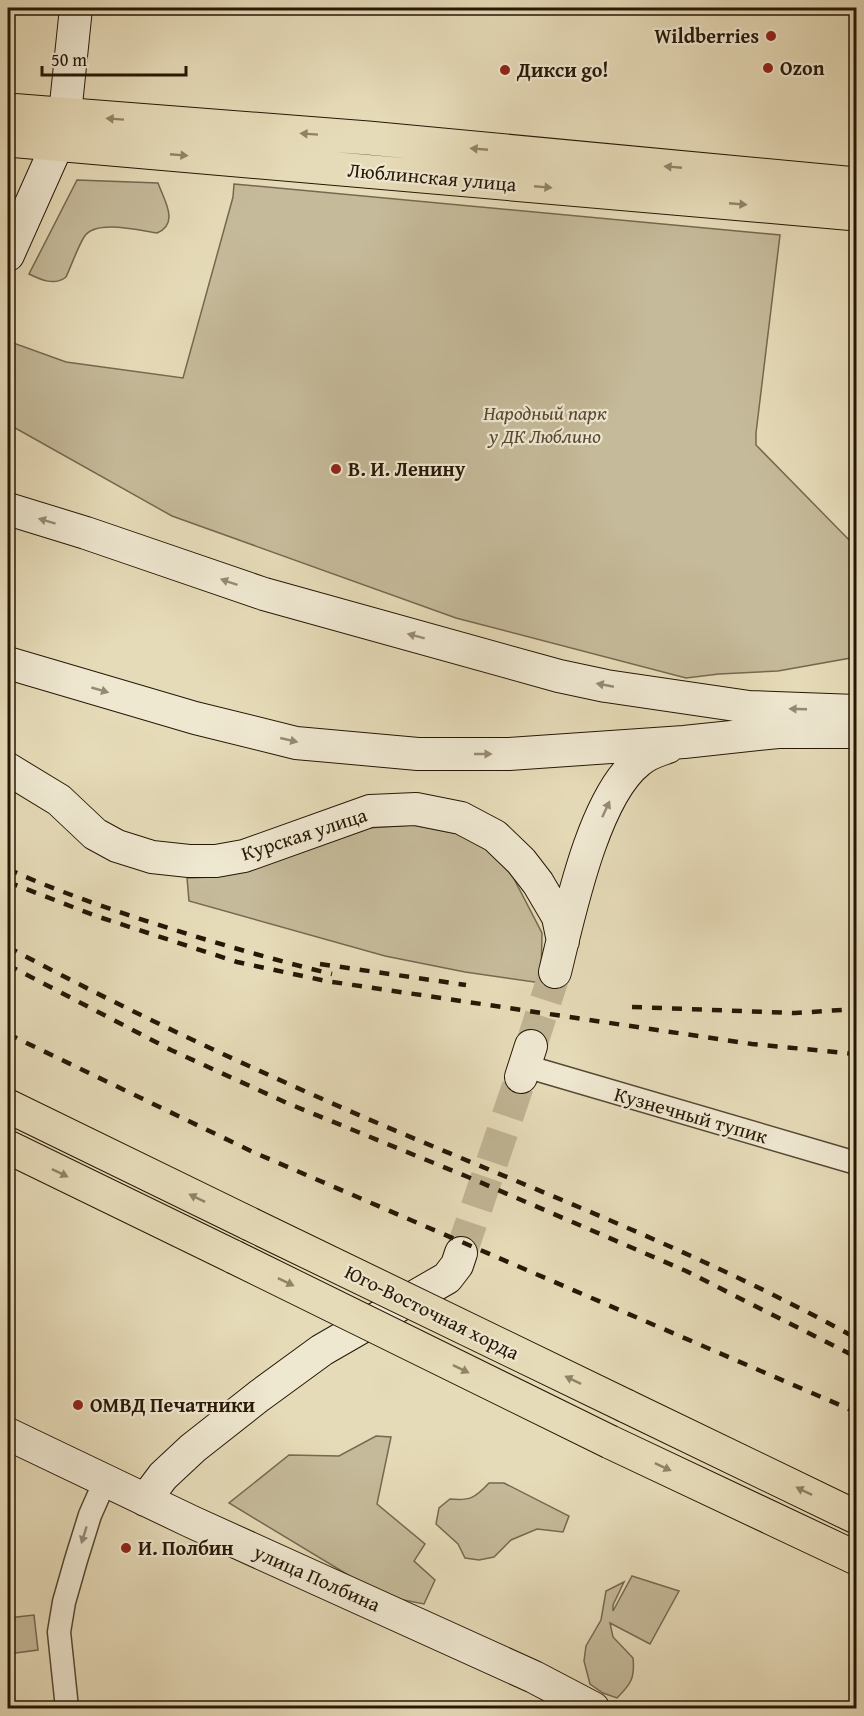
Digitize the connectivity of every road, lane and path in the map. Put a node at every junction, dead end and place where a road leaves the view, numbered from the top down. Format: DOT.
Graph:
graph roads {
  1 [pos="76,8"];
  2 [pos="8,110"];
  3 [pos="61,129"];
  4 [pos="8,140"];
  5 [pos="856,184"];
  6 [pos="856,214"];
  7 [pos="8,255"];
  8 [pos="8,509"];
  9 [pos="8,663"];
  10 [pos="856,711"];
  11 [pos="856,732"];
  12 [pos="684,742"];
  13 [pos="8,769"];
  14 [pos="589,846"];
  15 [pos="521,861"];
  16 [pos="563,941"];
  17 [pos="555,972"];
  18 [pos="526,1063"];
  19 [pos="8,1106"];
  20 [pos="8,1148"];
  21 [pos="856,1163"];
  22 [pos="454,1265"];
  23 [pos="8,1434"];
  24 [pos="105,1481"];
  25 [pos="145,1500"];
  26 [pos="856,1517"];
  27 [pos="856,1558"];
  28 [pos="67,1708"];
  29 [pos="593,1708"];
  1 -- 3 [label="main road"];
  2 -- 3 [label="main road, Люблинская улица"];
  3 -- 4 [label="main road, Люблинская улица"];
  5 -- 3 [label="main road, Люблинская улица, one-way"];
  3 -- 6 [label="main road, Люблинская улица, one-way"];
  3 -- 7 [label="main road"];
  10 -- 8 [label="main road, one-way"];
  9 -- 12 [label="main road, one-way"];
  11 -- 12 [label="main road"];
  14 -- 12 [label="main road, one-way"];
  13 -- 15 [label="main road, Курская улица"];
  14 -- 15 [label="main road"];
  14 -- 16 [label="main road"];
  15 -- 16 [label="main road, Курская улица"];
  16 -- 17 [label="main road"];
  18 -- 21 [label="street, Кузнечный тупик"];
  26 -- 19 [label="main road, Юго-Восточная хорда, one-way, bridge"];
  20 -- 27 [label="main road, Юго-Восточная хорда, one-way, bridge"];
  22 -- 25 [label="main road"];
  23 -- 24 [label="main road, улица Полбина"];
  24 -- 25 [label="main road, улица Полбина"];
  24 -- 28 [label="street, one-way"];
  25 -- 29 [label="main road, улица Полбина"];
}
